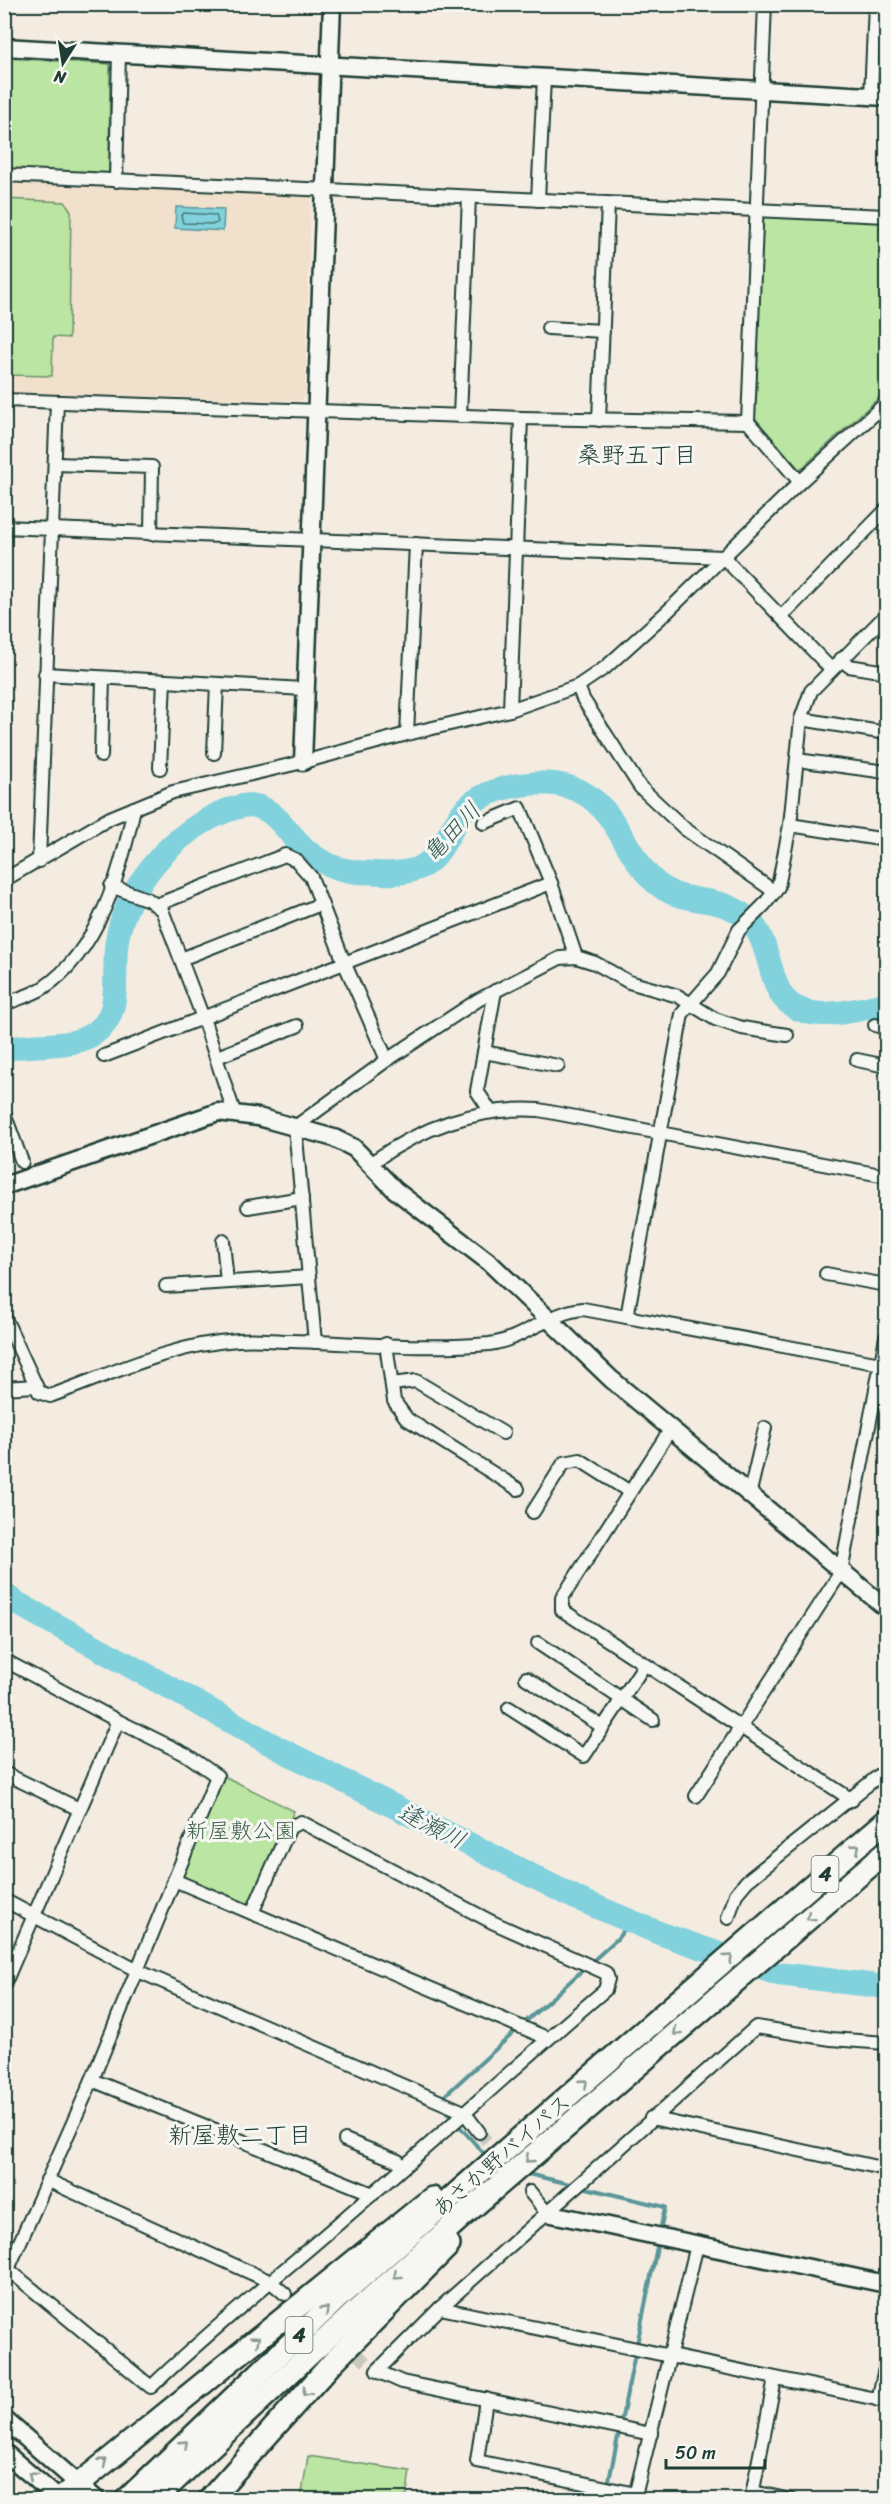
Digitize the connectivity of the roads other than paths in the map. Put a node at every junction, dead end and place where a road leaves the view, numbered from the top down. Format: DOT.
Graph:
graph roads {
  1 [pos="332,4"];
  2 [pos="765,4"];
  3 [pos="875,4"];
  4 [pos="4,47"];
  5 [pos="119,54"];
  6 [pos="328,66"];
  7 [pos="544,79"];
  8 [pos="761,92"];
  9 [pos="879,96"];
  10 [pos="4,175"];
  11 [pos="116,181"];
  12 [pos="325,189"];
  13 [pos="469,197"];
  14 [pos="538,200"];
  15 [pos="608,204"];
  16 [pos="756,211"];
  17 [pos="886,216"];
  18 [pos="548,328"];
  19 [pos="603,331"];
  20 [pos="4,400"];
  21 [pos="57,402"];
  22 [pos="886,403"];
  23 [pos="316,411"];
  24 [pos="460,416"];
  25 [pos="521,418"];
  26 [pos="599,420"];
  27 [pos="748,422"];
  28 [pos="55,464"];
  29 [pos="800,482"];
  30 [pos="886,510"];
  31 [pos="4,527"];
  32 [pos="52,530"];
  33 [pos="151,534"];
  34 [pos="311,541"];
  35 [pos="416,544"];
  36 [pos="516,548"];
  37 [pos="723,557"];
  38 [pos="886,615"];
  39 [pos="781,617"];
  40 [pos="842,659"];
  41 [pos="831,669"];
  42 [pos="886,672"];
  43 [pos="45,674"];
  44 [pos="103,678"];
  45 [pos="164,681"];
  46 [pos="217,684"];
  47 [pos="578,686"];
  48 [pos="304,689"];
  49 [pos="510,710"];
  50 [pos="801,719"];
  51 [pos="886,733"];
  52 [pos="407,734"];
  53 [pos="214,753"];
  54 [pos="101,756"];
  55 [pos="797,760"];
  56 [pos="303,762"];
  57 [pos="160,768"];
  58 [pos="886,772"];
  59 [pos="134,808"];
  60 [pos="484,823"];
  61 [pos="790,825"];
  62 [pos="886,840"];
  63 [pos="39,861"];
  64 [pos="4,880"];
  65 [pos="551,883"];
  66 [pos="111,886"];
  67 [pos="776,892"];
  68 [pos="152,902"];
  69 [pos="321,904"];
  70 [pos="576,957"];
  71 [pos="181,958"];
  72 [pos="344,962"];
  73 [pos="495,991"];
  74 [pos="689,1003"];
  75 [pos="4,1004"];
  76 [pos="203,1018"];
  77 [pos="297,1026"];
  78 [pos="788,1035"];
  79 [pos="484,1052"];
  80 [pos="104,1056"];
  81 [pos="216,1057"];
  82 [pos="387,1060"];
  83 [pos="857,1060"];
  84 [pos="558,1066"];
  85 [pos="886,1066"];
  86 [pos="234,1112"];
  87 [pos="491,1112"];
  88 [pos="4,1113"];
  89 [pos="295,1127"];
  90 [pos="660,1133"];
  91 [pos="22,1161"];
  92 [pos="371,1163"];
  93 [pos="886,1176"];
  94 [pos="4,1185"];
  95 [pos="302,1198"];
  96 [pos="248,1207"];
  97 [pos="223,1241"];
  98 [pos="826,1274"];
  99 [pos="309,1277"];
  100 [pos="227,1282"];
  101 [pos="886,1285"];
  102 [pos="166,1286"];
  103 [pos="4,1316"];
  104 [pos="627,1317"];
  105 [pos="550,1321"];
  106 [pos="886,1337"];
  107 [pos="315,1342"];
  108 [pos="386,1344"];
  109 [pos="884,1364"];
  110 [pos="392,1384"];
  111 [pos="35,1386"];
  112 [pos="4,1388"];
  113 [pos="765,1428"];
  114 [pos="670,1430"];
  115 [pos="503,1433"];
  116 [pos="518,1489"];
  117 [pos="630,1492"];
  118 [pos="749,1496"];
  119 [pos="533,1512"];
  120 [pos="840,1572"];
  121 [pos="886,1608"];
  122 [pos="538,1643"];
  123 [pos="4,1660"];
  124 [pos="645,1664"];
  125 [pos="526,1678"];
  126 [pos="621,1699"];
  127 [pos="508,1708"];
  128 [pos="653,1720"];
  129 [pos="118,1721"];
  130 [pos="742,1726"];
  131 [pos="603,1727"];
  132 [pos="886,1770"];
  133 [pos="4,1773"];
  134 [pos="696,1796"];
  135 [pos="852,1800"];
  136 [pos="79,1809"];
  137 [pos="886,1821"];
  138 [pos="886,1852"];
  139 [pos="174,1880"];
  140 [pos="4,1900"];
  141 [pos="252,1913"];
  142 [pos="35,1915"];
  143 [pos="728,1918"];
  144 [pos="138,1971"];
  145 [pos="4,1984"];
  146 [pos="547,2038"];
  147 [pos="886,2043"];
  148 [pos="92,2080"];
  149 [pos="464,2112"];
  150 [pos="651,2118"];
  151 [pos="479,2133"];
  152 [pos="345,2140"];
  153 [pos="403,2168"];
  154 [pos="886,2169"];
  155 [pos="476,2176"];
  156 [pos="47,2180"];
  157 [pos="504,2181"];
  158 [pos="530,2192"];
  159 [pos="373,2194"];
  160 [pos="547,2213"];
  161 [pos="697,2245"];
  162 [pos="6,2267"];
  163 [pos="271,2282"];
  164 [pos="886,2284"];
  165 [pos="285,2294"];
  166 [pos="440,2308"];
  167 [pos="670,2356"];
  168 [pos="886,2364"];
  169 [pos="775,2379"];
  170 [pos="486,2399"];
  171 [pos="882,2400"];
  172 [pos="4,2419"];
  173 [pos="651,2434"];
  174 [pos="4,2452"];
  175 [pos="78,2482"];
  176 [pos="752,2496"];
  177 [pos="635,2497"];
  178 [pos="59,2499"];
  179 [pos="97,2499"];
  180 [pos="126,2499"];
  181 [pos="154,2499"];
  182 [pos="209,2499"];
  183 [pos="790,2499"];
  1 -- 6 [label="street"];
  2 -- 8 [label="street"];
  3 -- 9 [label="street"];
  4 -- 5 [label="street"];
  5 -- 6 [label="street"];
  5 -- 11 [label="street"];
  6 -- 7 [label="street"];
  6 -- 12 [label="street"];
  7 -- 8 [label="street"];
  7 -- 14 [label="street"];
  8 -- 9 [label="street"];
  8 -- 16 [label="street"];
  10 -- 11 [label="street"];
  11 -- 12 [label="street"];
  12 -- 13 [label="street"];
  12 -- 23 [label="street"];
  13 -- 14 [label="street"];
  13 -- 24 [label="street"];
  14 -- 15 [label="street"];
  15 -- 16 [label="street"];
  15 -- 19 [label="street"];
  16 -- 17 [label="street"];
  16 -- 27 [label="street"];
  18 -- 19 [label="street"];
  19 -- 26 [label="street"];
  20 -- 21 [label="street"];
  21 -- 23 [label="street"];
  21 -- 28 [label="street"];
  22 -- 29 [label="street"];
  23 -- 24 [label="street"];
  23 -- 34 [label="street"];
  24 -- 25 [label="street"];
  25 -- 26 [label="street"];
  25 -- 36 [label="street"];
  26 -- 27 [label="street"];
  27 -- 29 [label="street"];
  28 -- 32 [label="street"];
  28 -- 33 [label="street"];
  29 -- 37 [label="street"];
  30 -- 39 [label="street"];
  31 -- 32 [label="street"];
  32 -- 33 [label="street"];
  32 -- 43 [label="street"];
  33 -- 34 [label="street"];
  34 -- 35 [label="street"];
  34 -- 48 [label="street"];
  35 -- 36 [label="street"];
  35 -- 52 [label="street"];
  36 -- 37 [label="street"];
  36 -- 49 [label="street"];
  37 -- 39 [label="street"];
  37 -- 47 [label="street"];
  38 -- 40 [label="street"];
  39 -- 41 [label="street"];
  40 -- 41 [label="street"];
  40 -- 42 [label="street"];
  41 -- 50 [label="street"];
  43 -- 44 [label="street"];
  43 -- 63 [label="street"];
  44 -- 45 [label="street"];
  44 -- 54 [label="street"];
  45 -- 46 [label="street"];
  45 -- 57 [label="street"];
  46 -- 48 [label="street"];
  46 -- 53 [label="street"];
  47 -- 49 [label="street"];
  47 -- 67 [label="street"];
  48 -- 56 [label="street"];
  49 -- 52 [label="street"];
  50 -- 51 [label="street"];
  50 -- 55 [label="street"];
  52 -- 56 [label="street"];
  55 -- 58 [label="street"];
  55 -- 61 [label="street"];
  56 -- 59 [label="street"];
  59 -- 63 [label="street"];
  59 -- 66 [label="street"];
  60 -- 65 [label="street"];
  61 -- 62 [label="street"];
  61 -- 67 [label="street"];
  63 -- 64 [label="street"];
  65 -- 70 [label="street"];
  65 -- 72 [label="street"];
  66 -- 68 [label="street"];
  66 -- 75 [label="street"];
  67 -- 74 [label="street"];
  68 -- 69 [label="street"];
  68 -- 71 [label="street"];
  69 -- 71 [label="street"];
  69 -- 72 [label="street"];
  70 -- 73 [label="street"];
  70 -- 74 [label="street"];
  71 -- 76 [label="street"];
  72 -- 76 [label="street"];
  72 -- 82 [label="street"];
  73 -- 79 [label="street"];
  73 -- 82 [label="street"];
  74 -- 78 [label="street"];
  74 -- 90 [label="street"];
  76 -- 80 [label="street"];
  76 -- 81 [label="street"];
  77 -- 81 [label="street"];
  79 -- 84 [label="street"];
  79 -- 87 [label="street"];
  81 -- 86 [label="street"];
  82 -- 89 [label="street"];
  83 -- 85 [label="street"];
  86 -- 89 [label="street"];
  86 -- 94 [label="street"];
  87 -- 90 [label="street"];
  87 -- 92 [label="street"];
  88 -- 91 [label="street"];
  89 -- 92 [label="street"];
  89 -- 95 [label="street"];
  90 -- 93 [label="street"];
  90 -- 104 [label="street"];
  92 -- 105 [label="street"];
  95 -- 96 [label="street"];
  95 -- 99 [label="street"];
  97 -- 100 [label="street"];
  98 -- 101 [label="street"];
  99 -- 100 [label="street"];
  99 -- 107 [label="street"];
  100 -- 102 [label="street"];
  103 -- 111 [label="street"];
  104 -- 105 [label="street"];
  104 -- 109 [label="street"];
  105 -- 108 [label="street"];
  105 -- 114 [label="street"];
  106 -- 109 [label="street"];
  107 -- 108 [label="street"];
  107 -- 111 [label="street"];
  108 -- 110 [label="street"];
  109 -- 120 [label="street"];
  110 -- 115 [label="street"];
  110 -- 116 [label="street"];
  111 -- 112 [label="street"];
  113 -- 118 [label="street"];
  114 -- 117 [label="street"];
  114 -- 118 [label="street"];
  117 -- 119 [label="street"];
  117 -- 124 [label="street"];
  118 -- 120 [label="street"];
  120 -- 121 [label="street"];
  120 -- 130 [label="street"];
  122 -- 126 [label="street"];
  123 -- 129 [label="street"];
  124 -- 126 [label="street"];
  124 -- 130 [label="street"];
  125 -- 131 [label="street"];
  126 -- 128 [label="street"];
  126 -- 131 [label="street"];
  127 -- 131 [label="street"];
  129 -- 136 [label="street"];
  129 -- 139 [label="street"];
  130 -- 134 [label="street"];
  130 -- 135 [label="street"];
  132 -- 135 [label="street"];
  133 -- 136 [label="street"];
  135 -- 143 [label="street"];
  136 -- 142 [label="street"];
  155 -- 137 [label="highway, あさか野バイパス / 4, one-way"];
  138 -- 157 [label="highway, あさか野バイパス / 4, one-way"];
  139 -- 141 [label="street"];
  139 -- 144 [label="street"];
  140 -- 142 [label="street"];
  141 -- 146 [label="street"];
  141 -- 146 [label="street"];
  142 -- 144 [label="street"];
  142 -- 145 [label="street"];
  144 -- 148 [label="street"];
  144 -- 149 [label="street"];
  146 -- 149 [label="street"];
  147 -- 150 [label="street"];
  148 -- 156 [label="street"];
  148 -- 159 [label="street"];
  149 -- 151 [label="street"];
  149 -- 153 [label="street"];
  150 -- 154 [label="street"];
  150 -- 160 [label="street"];
  152 -- 153 [label="street"];
  153 -- 159 [label="street"];
  175 -- 155 [label="highway, one-way"];
  180 -- 155 [label="highway, あさか野バイパス / 4, one-way"];
  156 -- 162 [label="street"];
  156 -- 163 [label="street"];
  157 -- 181 [label="highway, あさか野バイパス / 4, one-way"];
  157 -- 182 [label="highway, one-way"];
  158 -- 160 [label="street"];
  159 -- 163 [label="street"];
  160 -- 161 [label="street"];
  160 -- 166 [label="street"];
  161 -- 164 [label="street"];
  161 -- 167 [label="street"];
  162 -- 163 [label="street"];
  163 -- 165 [label="street"];
  166 -- 167 [label="street"];
  166 -- 170 [label="street"];
  167 -- 169 [label="street"];
  167 -- 173 [label="street"];
  168 -- 171 [label="street"];
  169 -- 171 [label="street"];
  169 -- 176 [label="street"];
  170 -- 173 [label="street"];
  170 -- 177 [label="street"];
  172 -- 175 [label="street"];
  173 -- 177 [label="street"];
  178 -- 174 [label="street, one-way"];
  175 -- 178 [label="highway"];
  175 -- 179 [label="street"];
  176 -- 183 [label="street"];
}
